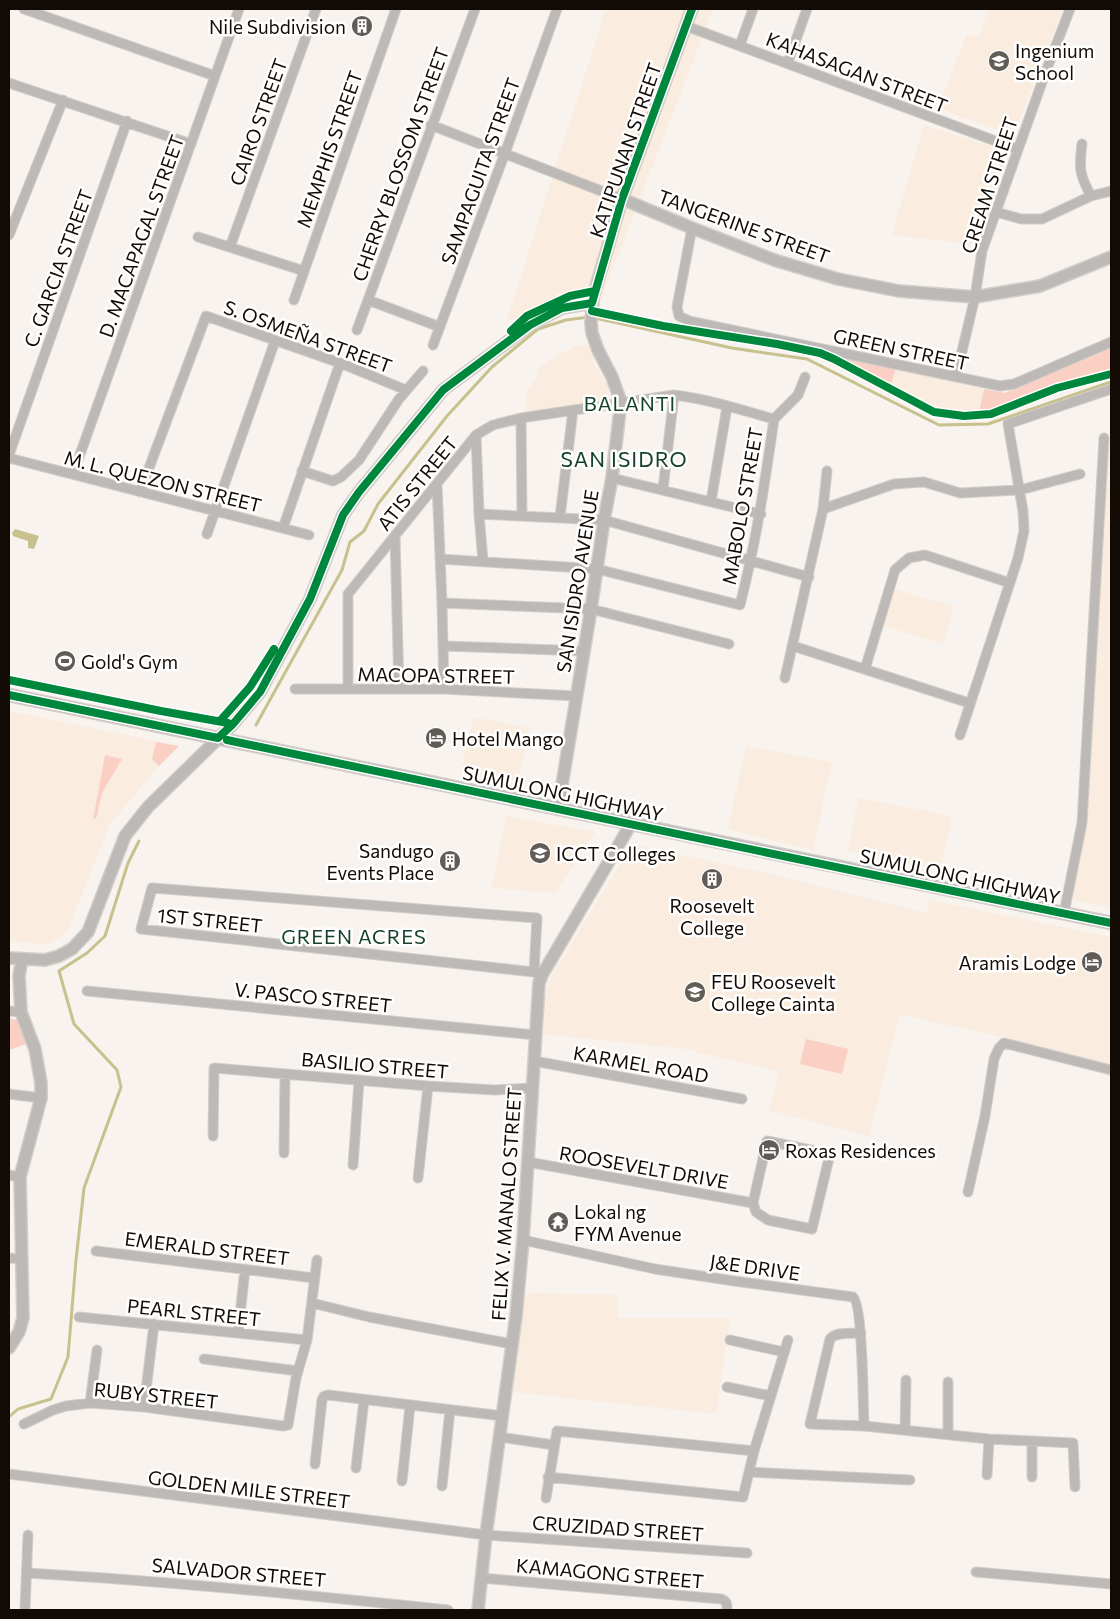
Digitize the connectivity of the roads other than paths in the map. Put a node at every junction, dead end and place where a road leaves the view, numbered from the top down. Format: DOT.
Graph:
graph roads {
  1 [pos="24,9"];
  2 [pos="239,9"];
  3 [pos="316,9"];
  4 [pos="396,9"];
  5 [pos="475,9"];
  6 [pos="557,9"];
  7 [pos="692,9"];
  8 [pos="753,9"];
  9 [pos="808,9"];
  10 [pos="1070,9"];
  11 [pos="686,26"];
  12 [pos="740,45"];
  13 [pos="788,62"];
  14 [pos="215,76"];
  15 [pos="9,83"];
  16 [pos="63,100"];
  17 [pos="127,121"];
  18 [pos="431,125"];
  19 [pos="191,144"];
  20 [pos="1082,144"];
  21 [pos="1017,149"];
  22 [pos="505,153"];
  23 [pos="1111,191"];
  24 [pos="1090,196"];
  25 [pos="622,199"];
  26 [pos="996,212"];
  27 [pos="692,228"];
  28 [pos="9,235"];
  29 [pos="198,236"];
  30 [pos="230,247"];
  31 [pos="1111,257"];
  32 [pos="304,271"];
  33 [pos="975,297"];
  34 [pos="294,300"];
  35 [pos="368,300"];
  36 [pos="592,303"];
  37 [pos="440,327"];
  38 [pos="357,330"];
  39 [pos="275,341"];
  40 [pos="1111,342"];
  41 [pos="433,345"];
  42 [pos="340,363"];
  43 [pos="422,371"];
  44 [pos="956,376"];
  45 [pos="805,377"];
  46 [pos="1111,389"];
  47 [pos="406,390"];
  48 [pos="674,394"];
  49 [pos="621,402"];
  50 [pos="727,407"];
  51 [pos="573,410"];
  52 [pos="521,418"];
  53 [pos="774,419"];
  54 [pos="476,435"];
  55 [pos="1104,438"];
  56 [pos="9,456"];
  57 [pos="302,471"];
  58 [pos="827,471"];
  59 [pos="73,474"];
  60 [pos="1080,474"];
  61 [pos="612,478"];
  62 [pos="437,484"];
  63 [pos="662,489"];
  64 [pos="1020,490"];
  65 [pos="140,492"];
  66 [pos="711,501"];
  67 [pos="823,509"];
  68 [pos="215,510"];
  69 [pos="479,514"];
  70 [pos="760,514"];
  71 [pos="522,516"];
  72 [pos="560,517"];
  73 [pos="604,520"];
  74 [pos="283,528"];
  75 [pos="207,534"];
  76 [pos="310,535"];
  77 [pos="395,536"];
  78 [pos="440,559"];
  79 [pos="484,561"];
  80 [pos="752,561"];
  81 [pos="597,569"];
  82 [pos="808,577"];
  83 [pos="1010,583"];
  84 [pos="442,602"];
  85 [pos="592,609"];
  86 [pos="729,644"];
  87 [pos="444,646"];
  88 [pos="793,646"];
  89 [pos="584,651"];
  90 [pos="865,669"];
  91 [pos="785,678"];
  92 [pos="295,689"];
  93 [pos="348,689"];
  94 [pos="399,689"];
  95 [pos="444,689"];
  96 [pos="9,696"];
  97 [pos="576,696"];
  98 [pos="969,703"];
  99 [pos="960,735"];
  100 [pos="223,739"];
  101 [pos="558,809"];
  102 [pos="631,824"];
  103 [pos="1064,913"];
  104 [pos="1111,923"];
  105 [pos="9,958"];
  106 [pos="22,959"];
  107 [pos="538,974"];
  108 [pos="88,991"];
  109 [pos="15,1012"];
  110 [pos="535,1036"];
  111 [pos="534,1061"];
  112 [pos="1111,1070"];
  113 [pos="285,1074"];
  114 [pos="359,1081"];
  115 [pos="428,1086"];
  116 [pos="533,1088"];
  117 [pos="9,1094"];
  118 [pos="41,1098"];
  119 [pos="742,1099"];
  120 [pos="213,1136"];
  121 [pos="284,1153"];
  122 [pos="528,1162"];
  123 [pos="353,1165"];
  124 [pos="14,1176"];
  125 [pos="418,1178"];
  126 [pos="968,1192"];
  127 [pos="753,1203"];
  128 [pos="523,1240"];
  129 [pos="96,1251"];
  130 [pos="15,1258"];
  131 [pos="317,1260"];
  132 [pos="245,1269"];
  133 [pos="314,1278"];
  134 [pos="312,1303"];
  135 [pos="79,1317"];
  136 [pos="154,1324"];
  137 [pos="238,1333"];
  138 [pos="861,1334"];
  139 [pos="306,1340"];
  140 [pos="730,1340"];
  141 [pos="788,1340"];
  142 [pos="512,1344"];
  143 [pos="10,1347"];
  144 [pos="97,1350"];
  145 [pos="784,1352"];
  146 [pos="204,1359"];
  147 [pos="298,1371"];
  148 [pos="906,1380"];
  149 [pos="948,1382"];
  150 [pos="727,1387"];
  151 [pos="771,1396"];
  152 [pos="364,1400"];
  153 [pos="90,1403"];
  154 [pos="410,1406"];
  155 [pos="144,1407"];
  156 [pos="450,1410"];
  157 [pos="503,1416"];
  158 [pos="24,1424"];
  159 [pos="864,1426"];
  160 [pos="905,1430"];
  161 [pos="948,1434"];
  162 [pos="500,1437"];
  163 [pos="989,1439"];
  164 [pos="1032,1442"];
  165 [pos="554,1445"];
  166 [pos="754,1451"];
  167 [pos="315,1464"];
  168 [pos="356,1468"];
  169 [pos="749,1472"];
  170 [pos="9,1474"];
  171 [pos="987,1475"];
  172 [pos="548,1477"];
  173 [pos="1032,1477"];
  174 [pos="910,1480"];
  175 [pos="402,1481"];
  176 [pos="442,1486"];
  177 [pos="1075,1487"];
  178 [pos="546,1498"];
  179 [pos="28,1535"];
  180 [pos="486,1535"];
  181 [pos="747,1553"];
  182 [pos="976,1572"];
  183 [pos="26,1573"];
  184 [pos="481,1578"];
  185 [pos="1111,1584"];
  186 [pos="25,1608"];
  187 [pos="448,1610"];
  188 [pos="478,1610"];
  189 [pos="727,1610"];
  1 -- 14 [label="street"];
  2 -- 14 [label="street, D. MACAPAGAL STREET"];
  3 -- 30 [label="street, CAIRO STREET"];
  4 -- 32 [label="street, MEMPHIS STREET"];
  5 -- 18 [label="street, CHERRY BLOSSOM STREET"];
  6 -- 22 [label="street, SAMPAGUITA STREET"];
  7 -- 11 [label="street, KATIPUNAN STREET"];
  8 -- 12 [label="street"];
  9 -- 13 [label="street"];
  10 -- 21 [label="street, CREAM STREET"];
  11 -- 12 [label="street, KAHASAGAN STREET"];
  11 -- 25 [label="street, KATIPUNAN STREET"];
  12 -- 13 [label="street, KAHASAGAN STREET"];
  13 -- 21 [label="street, KAHASAGAN STREET"];
  14 -- 19 [label="street, D. MACAPAGAL STREET"];
  15 -- 16 [label="street"];
  16 -- 17 [label="street"];
  16 -- 28 [label="street"];
  17 -- 19 [label="street"];
  17 -- 56 [label="street, C. GARCIA STREET"];
  18 -- 22 [label="street, TANGERINE STREET"];
  18 -- 35 [label="street, CHERRY BLOSSOM STREET"];
  19 -- 59 [label="street, D. MACAPAGAL STREET"];
  20 -- 24 [label="street"];
  21 -- 26 [label="street, CREAM STREET"];
  22 -- 25 [label="street, TANGERINE STREET"];
  22 -- 37 [label="street, SAMPAGUITA STREET"];
  23 -- 24 [label="street"];
  24 -- 26 [label="street"];
  25 -- 27 [label="street, TANGERINE STREET"];
  25 -- 36 [label="street, KATIPUNAN STREET"];
  26 -- 33 [label="street, CREAM STREET"];
  27 -- 33 [label="street, TANGERINE STREET"];
  27 -- 44 [label="street, GREEN STREET"];
  29 -- 30 [label="street"];
  30 -- 32 [label="street"];
  31 -- 33 [label="street, TANGERINE STREET"];
  32 -- 34 [label="street, MEMPHIS STREET"];
  33 -- 44 [label="street, CREAM STREET"];
  35 -- 37 [label="street"];
  35 -- 38 [label="street, CHERRY BLOSSOM STREET"];
  36 -- 49 [label="street, SAN ISIDRO AVENUE"];
  36 -- 100 [label="street"];
  37 -- 41 [label="street, SAMPAGUITA STREET"];
  39 -- 42 [label="street, S. OSMEÑA STREET"];
  39 -- 65 [label="street, S. OSMEÑA STREET"];
  39 -- 68 [label="street"];
  40 -- 44 [label="street, GREEN STREET"];
  42 -- 47 [label="street, S. OSMEÑA STREET"];
  42 -- 57 [label="street"];
  43 -- 47 [label="street"];
  45 -- 53 [label="street"];
  46 -- 64 [label="street"];
  47 -- 57 [label="street"];
  48 -- 49 [label="street, MABOLO STREET"];
  48 -- 50 [label="street, MABOLO STREET"];
  48 -- 63 [label="street"];
  49 -- 51 [label="street, ATIS STREET"];
  49 -- 61 [label="street, SAN ISIDRO AVENUE"];
  50 -- 53 [label="street, MABOLO STREET"];
  50 -- 66 [label="street"];
  51 -- 52 [label="street, ATIS STREET"];
  51 -- 72 [label="street"];
  52 -- 54 [label="street, ATIS STREET"];
  52 -- 71 [label="street"];
  53 -- 70 [label="street, MABOLO STREET"];
  54 -- 62 [label="street, ATIS STREET"];
  54 -- 69 [label="street"];
  55 -- 103 [label="street"];
  56 -- 59 [label="street, M. L. QUEZON STREET"];
  57 -- 74 [label="street"];
  58 -- 67 [label="street"];
  59 -- 65 [label="street, M. L. QUEZON STREET"];
  60 -- 64 [label="street"];
  61 -- 63 [label="street"];
  61 -- 73 [label="street, SAN ISIDRO AVENUE"];
  62 -- 77 [label="street, ATIS STREET"];
  62 -- 78 [label="street"];
  63 -- 66 [label="street"];
  64 -- 67 [label="street"];
  64 -- 83 [label="street"];
  65 -- 68 [label="street, M. L. QUEZON STREET"];
  66 -- 70 [label="street"];
  67 -- 82 [label="street"];
  68 -- 74 [label="street, M. L. QUEZON STREET"];
  68 -- 75 [label="street"];
  69 -- 71 [label="street"];
  69 -- 79 [label="street"];
  70 -- 80 [label="street, MABOLO STREET"];
  71 -- 72 [label="street"];
  72 -- 73 [label="street"];
  73 -- 80 [label="street"];
  73 -- 81 [label="street, SAN ISIDRO AVENUE"];
  74 -- 76 [label="street, M. L. QUEZON STREET"];
  77 -- 93 [label="street, ATIS STREET"];
  77 -- 94 [label="street"];
  78 -- 79 [label="street"];
  78 -- 84 [label="street"];
  79 -- 81 [label="street"];
  80 -- 81 [label="street, MABOLO STREET"];
  80 -- 82 [label="street"];
  81 -- 85 [label="street, SAN ISIDRO AVENUE"];
  82 -- 88 [label="street"];
  83 -- 90 [label="street"];
  83 -- 98 [label="street"];
  84 -- 85 [label="street"];
  84 -- 87 [label="street"];
  85 -- 86 [label="street"];
  85 -- 89 [label="street, SAN ISIDRO AVENUE"];
  87 -- 89 [label="street"];
  87 -- 95 [label="street"];
  88 -- 90 [label="street"];
  88 -- 91 [label="street"];
  89 -- 97 [label="street, SAN ISIDRO AVENUE"];
  90 -- 98 [label="street"];
  92 -- 93 [label="street, MACOPA STREET"];
  93 -- 94 [label="street, MACOPA STREET"];
  94 -- 95 [label="street, MACOPA STREET"];
  95 -- 97 [label="street, MACOPA STREET"];
  96 -- 100 [label="main road, SUMULONG HIGHWAY"];
  97 -- 101 [label="street, SAN ISIDRO AVENUE"];
  98 -- 99 [label="street"];
  100 -- 101 [label="main road, SUMULONG HIGHWAY"];
  100 -- 106 [label="street"];
  101 -- 102 [label="main road, SUMULONG HIGHWAY"];
  102 -- 103 [label="main road, SUMULONG HIGHWAY"];
  102 -- 107 [label="street, FELIX V. MANALO STREET"];
  103 -- 104 [label="main road, SUMULONG HIGHWAY"];
  105 -- 106 [label="street"];
  106 -- 109 [label="street"];
  107 -- 107 [label="street, 1ST STREET"];
  107 -- 110 [label="street, FELIX V. MANALO STREET"];
  108 -- 110 [label="street, V. PASCO STREET"];
  109 -- 118 [label="street"];
  110 -- 111 [label="street, FELIX V. MANALO STREET"];
  111 -- 116 [label="street, FELIX V. MANALO STREET"];
  111 -- 119 [label="street, KARMEL ROAD"];
  112 -- 126 [label="street"];
  113 -- 114 [label="street, BASILIO STREET"];
  113 -- 120 [label="street, BASILIO STREET"];
  113 -- 121 [label="street"];
  114 -- 115 [label="street, BASILIO STREET"];
  114 -- 123 [label="street"];
  115 -- 116 [label="street, BASILIO STREET"];
  115 -- 125 [label="street"];
  116 -- 122 [label="street, FELIX V. MANALO STREET"];
  117 -- 118 [label="street"];
  118 -- 124 [label="street"];
  122 -- 127 [label="street, ROOSEVELT DRIVE"];
  122 -- 128 [label="street, FELIX V. MANALO STREET"];
  124 -- 130 [label="street"];
  127 -- 127 [label="street"];
  128 -- 138 [label="street, J&E DRIVE"];
  128 -- 142 [label="street, FELIX V. MANALO STREET"];
  129 -- 132 [label="street, EMERALD STREET"];
  130 -- 143 [label="street"];
  131 -- 133 [label="street"];
  132 -- 133 [label="street, EMERALD STREET"];
  132 -- 137 [label="street"];
  133 -- 134 [label="street"];
  134 -- 139 [label="street"];
  134 -- 142 [label="street"];
  135 -- 136 [label="street, PEARL STREET"];
  136 -- 137 [label="street, PEARL STREET"];
  136 -- 155 [label="street"];
  137 -- 139 [label="street, PEARL STREET"];
  138 -- 159 [label="street, J&E DRIVE"];
  138 -- 159 [label="street"];
  139 -- 147 [label="street"];
  140 -- 145 [label="street"];
  141 -- 145 [label="street"];
  142 -- 157 [label="street, FELIX V. MANALO STREET"];
  144 -- 153 [label="street"];
  145 -- 151 [label="street"];
  146 -- 147 [label="street"];
  147 -- 155 [label="street, RUBY STREET"];
  148 -- 160 [label="street"];
  149 -- 161 [label="street"];
  150 -- 151 [label="street"];
  151 -- 166 [label="street"];
  152 -- 154 [label="street"];
  152 -- 167 [label="street"];
  152 -- 168 [label="street"];
  153 -- 155 [label="street, RUBY STREET"];
  153 -- 158 [label="street, RUBY STREET"];
  154 -- 156 [label="street"];
  154 -- 175 [label="street"];
  156 -- 157 [label="street"];
  156 -- 176 [label="street"];
  157 -- 162 [label="street, FELIX V. MANALO STREET"];
  159 -- 160 [label="street"];
  160 -- 161 [label="street"];
  161 -- 163 [label="street"];
  162 -- 165 [label="street"];
  162 -- 180 [label="street, FELIX V. MANALO STREET"];
  163 -- 164 [label="street"];
  163 -- 171 [label="street"];
  164 -- 173 [label="street"];
  164 -- 177 [label="street"];
  165 -- 166 [label="street"];
  165 -- 172 [label="street"];
  166 -- 169 [label="street"];
  169 -- 172 [label="street"];
  169 -- 174 [label="street"];
  170 -- 180 [label="street, GOLDEN MILE STREET"];
  172 -- 178 [label="street"];
  179 -- 183 [label="street"];
  180 -- 181 [label="street, CRUZIDAD STREET"];
  180 -- 184 [label="street, FELIX V. MANALO STREET"];
  182 -- 185 [label="street"];
  183 -- 186 [label="street"];
  183 -- 187 [label="street, SALVADOR STREET"];
  184 -- 188 [label="street, FELIX V. MANALO STREET"];
  184 -- 189 [label="street, KAMAGONG STREET"];
}
